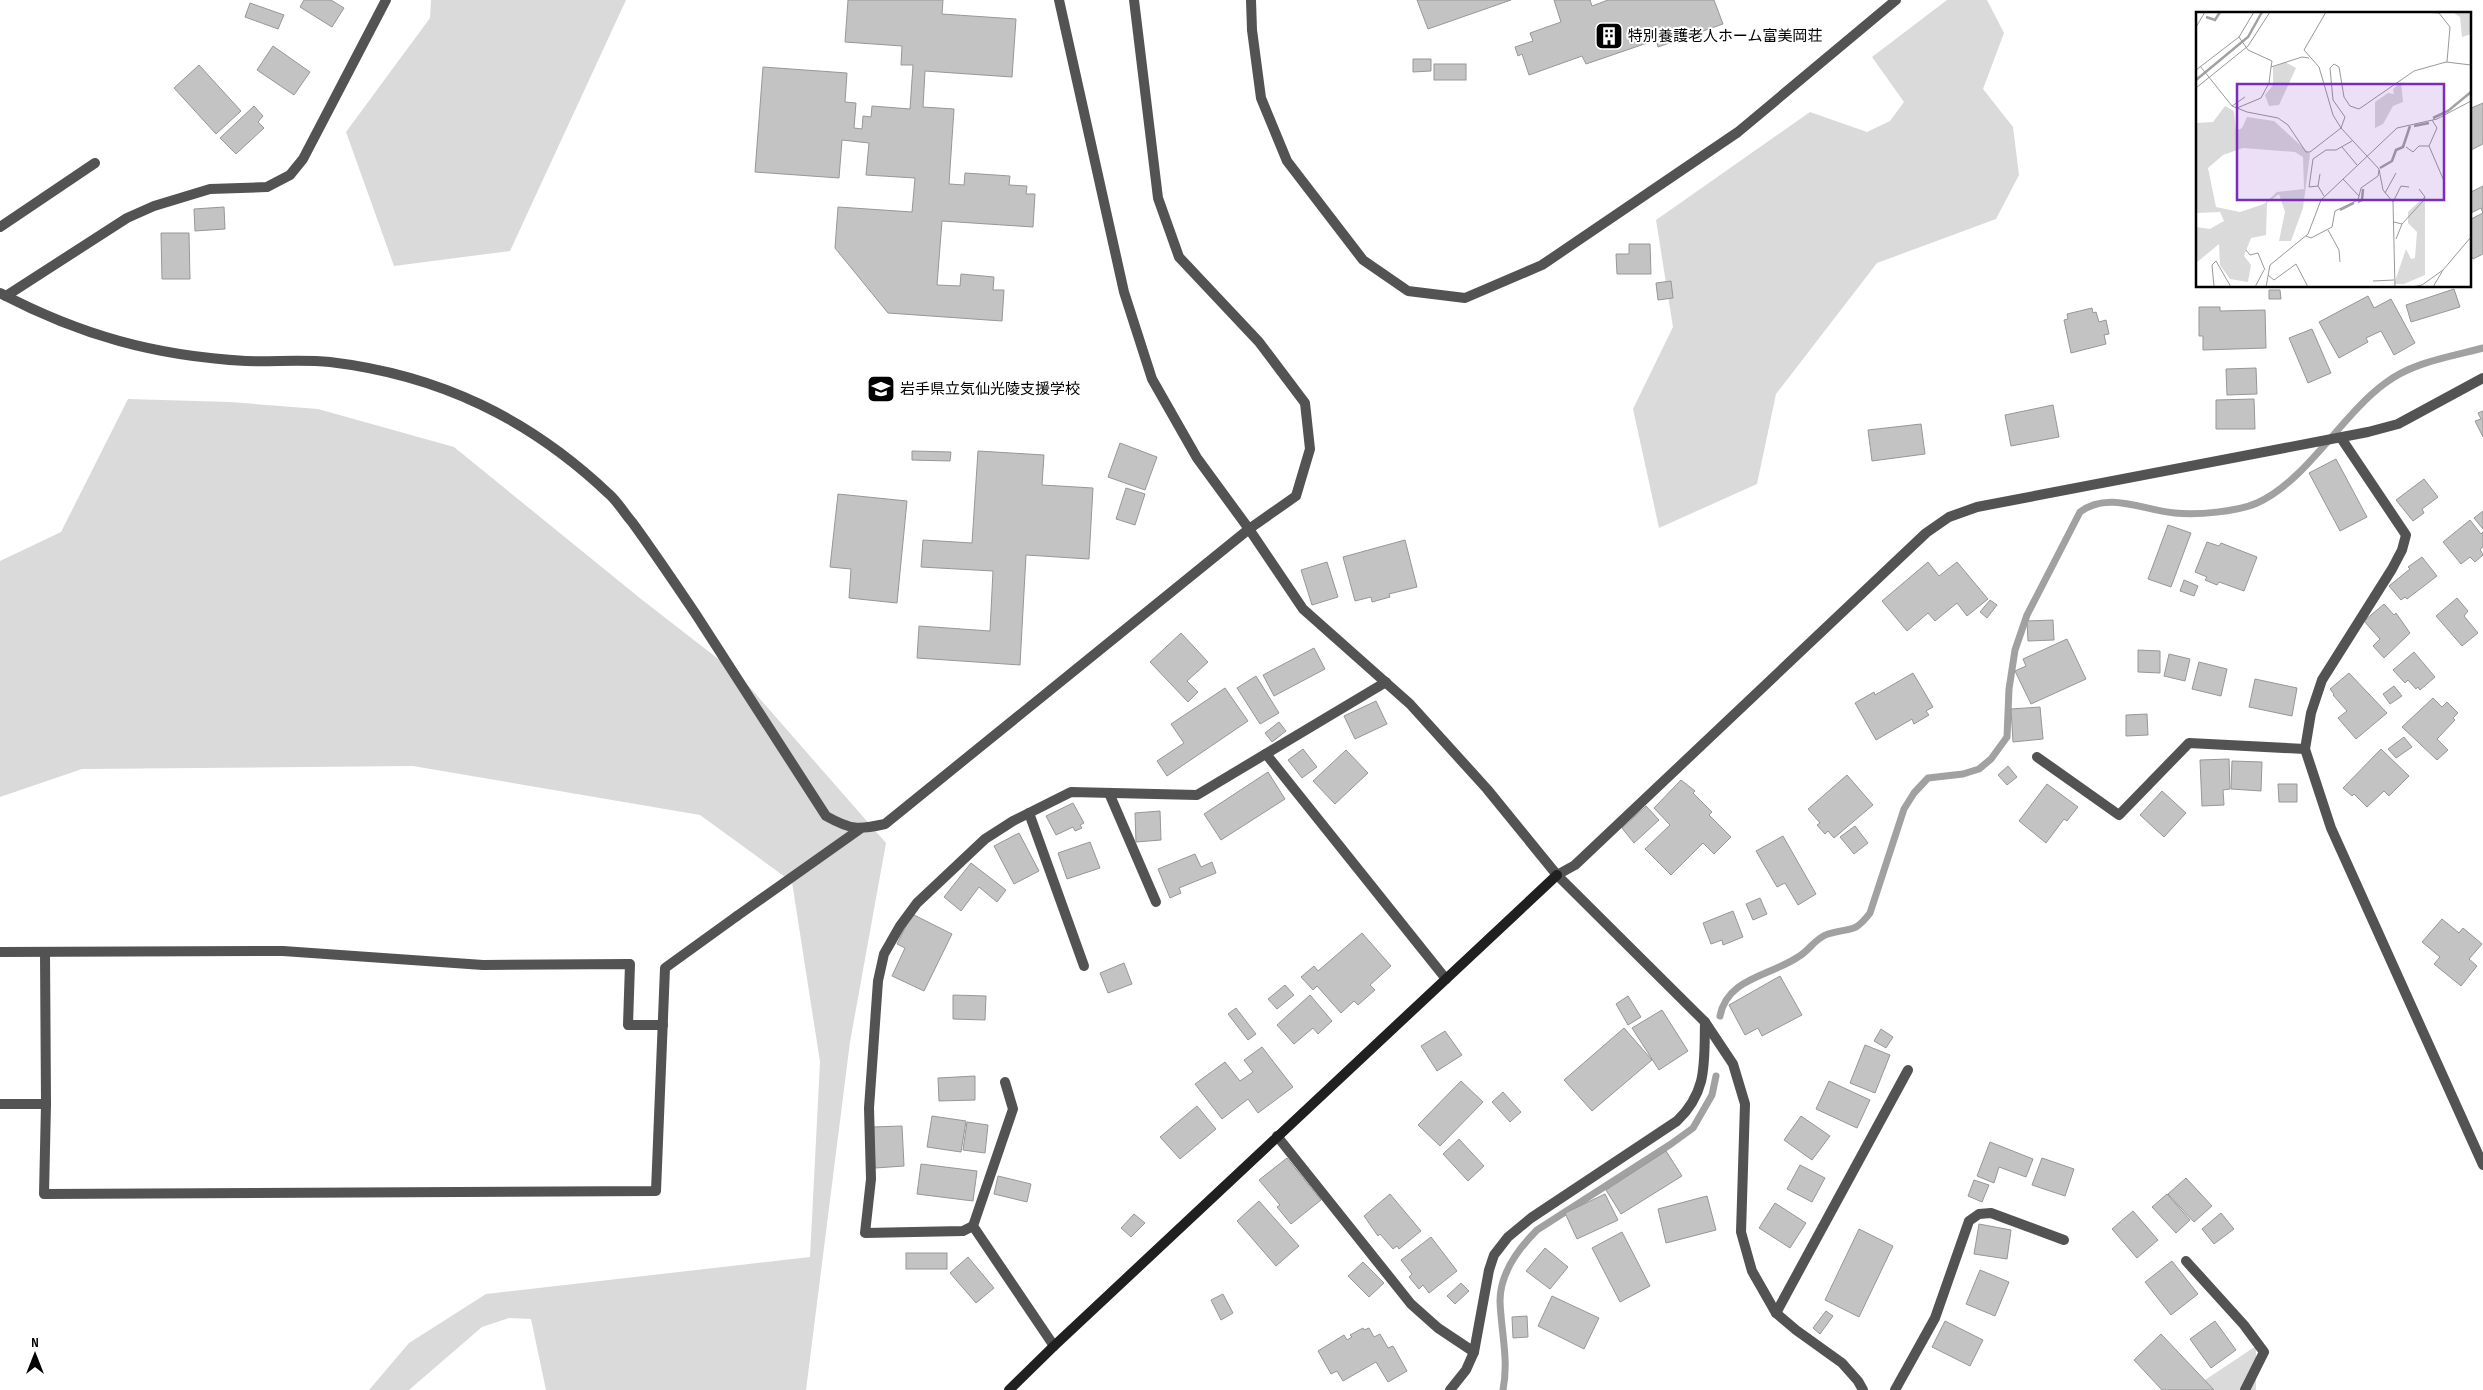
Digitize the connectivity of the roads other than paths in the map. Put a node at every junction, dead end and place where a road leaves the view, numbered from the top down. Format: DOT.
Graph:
graph roads {
  1 [pos="386,0"];
  2 [pos="1059,0"];
  3 [pos="1134,0"];
  4 [pos="1251,0"];
  5 [pos="1896,0"];
  6 [pos="95,163"];
  7 [pos="0,227"];
  8 [pos="3,294"];
  9 [pos="2483,378"];
  10 [pos="2338,439"];
  11 [pos="1248,529"];
  12 [pos="1386,682"];
  13 [pos="2305,749"];
  14 [pos="1266,754"];
  15 [pos="2037,756"];
  16 [pos="1109,793"];
  17 [pos="1029,813"];
  18 [pos="860,829"];
  19 [pos="1557,875"];
  20 [pos="1156,902"];
  21 [pos="0,952"];
  22 [pos="46,952"];
  23 [pos="1084,966"];
  24 [pos="1446,979"];
  25 [pos="1705,1022"];
  26 [pos="662,1025"];
  27 [pos="1908,1070"];
  28 [pos="1005,1082"];
  29 [pos="0,1104"];
  30 [pos="46,1104"];
  31 [pos="1277,1136"];
  32 [pos="2483,1165"];
  33 [pos="973,1226"];
  34 [pos="2064,1240"];
  35 [pos="2186,1261"];
  36 [pos="1776,1313"];
  37 [pos="1054,1346"];
  38 [pos="1474,1352"];
  39 [pos="1009,1390"];
  40 [pos="1450,1390"];
  41 [pos="1863,1390"];
  42 [pos="1895,1390"];
  43 [pos="2245,1390"];
  1 -- 8 [label="street"];
  2 -- 11 [label="street"];
  3 -- 11 [label="street"];
  4 -- 5 [label="street"];
  6 -- 7 [label="street"];
  8 -- 18 [label="street"];
  9 -- 10 [label="street"];
  10 -- 13 [label="street"];
  10 -- 19 [label="street"];
  11 -- 12 [label="street"];
  11 -- 18 [label="street"];
  12 -- 14 [label="street"];
  12 -- 19 [label="street"];
  13 -- 15 [label="street"];
  13 -- 32 [label="street"];
  14 -- 16 [label="street"];
  14 -- 24 [label="street"];
  16 -- 17 [label="street"];
  16 -- 20 [label="street"];
  17 -- 23 [label="street"];
  17 -- 33 [label="street"];
  18 -- 26 [label="street"];
  19 -- 24 [label="street"];
  19 -- 25 [label="street"];
  21 -- 22 [label="street"];
  22 -- 26 [label="street"];
  22 -- 30 [label="street"];
  24 -- 31 [label="street"];
  25 -- 36 [label="street"];
  25 -- 38 [label="street"];
  26 -- 30 [label="street"];
  27 -- 36 [label="street"];
  28 -- 33 [label="street"];
  29 -- 30 [label="street"];
  31 -- 37 [label="street"];
  31 -- 38 [label="street"];
  33 -- 37 [label="street"];
  34 -- 42 [label="street"];
  35 -- 43 [label="street"];
  36 -- 41 [label="street"];
  37 -- 39 [label="street"];
  38 -- 40 [label="street"];
}
